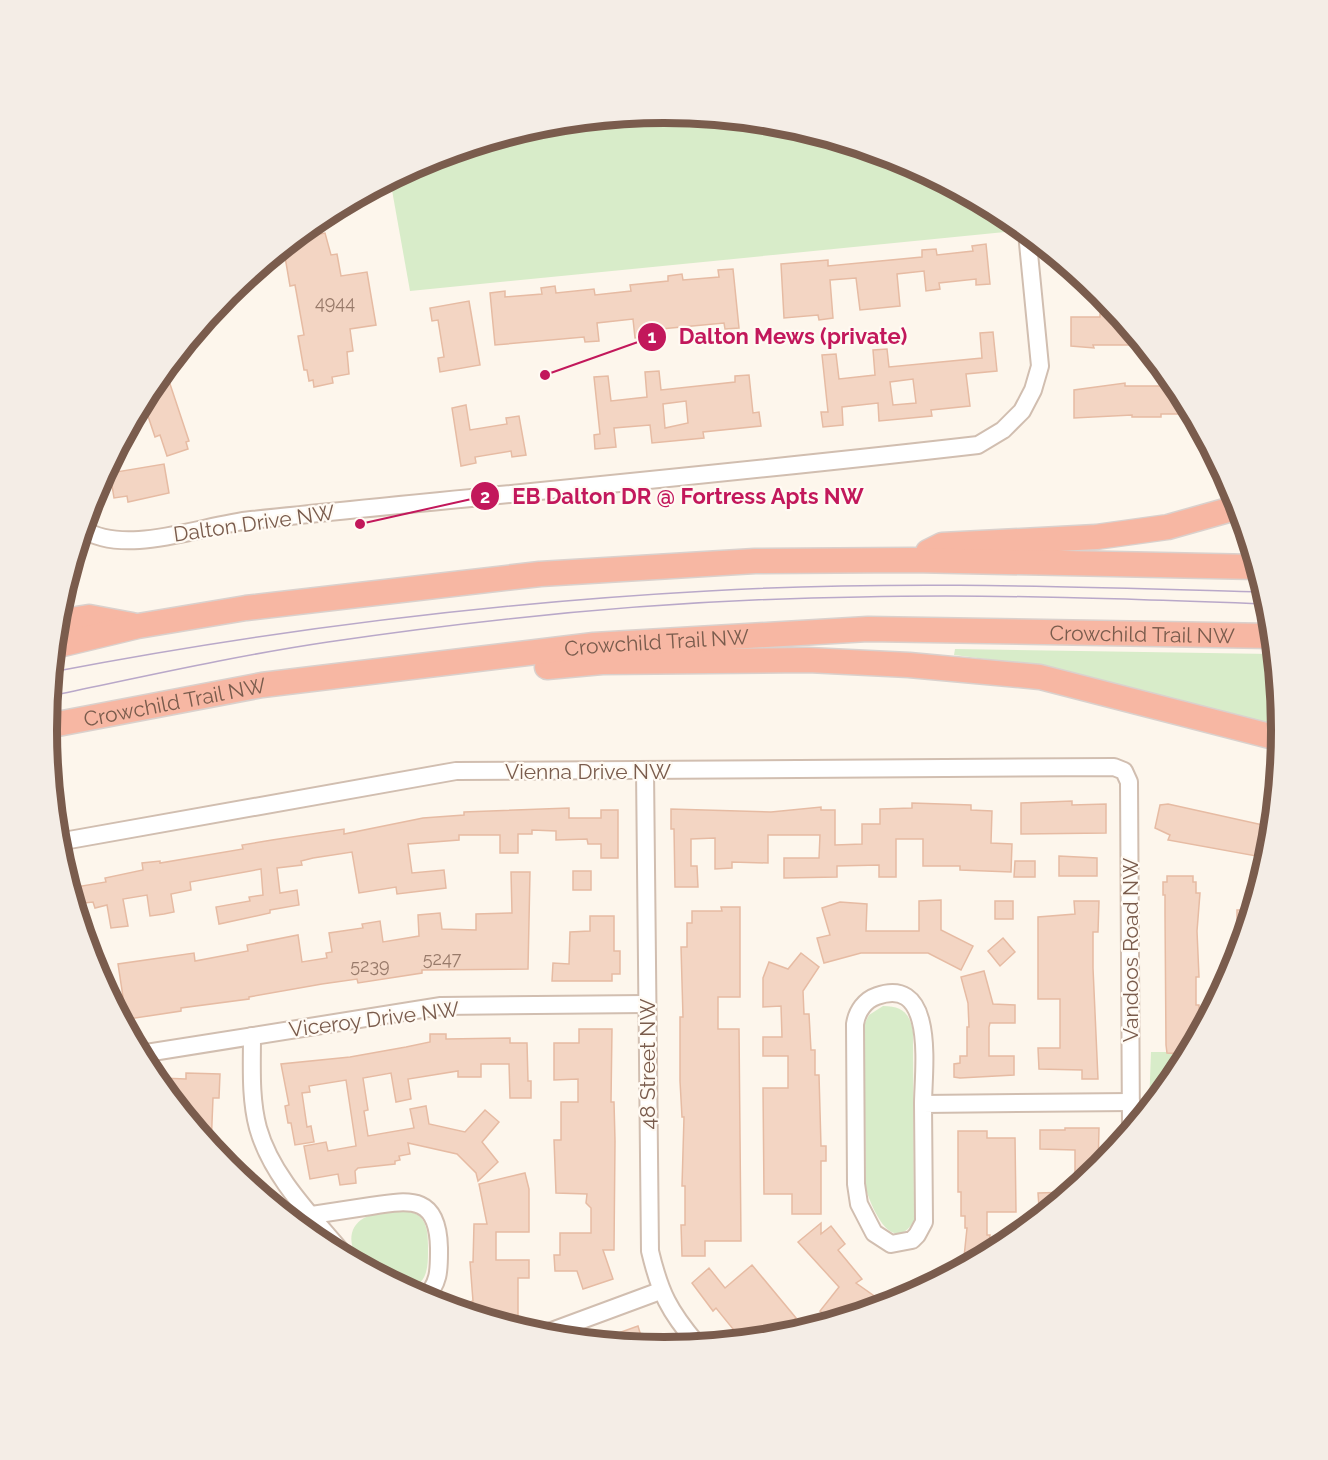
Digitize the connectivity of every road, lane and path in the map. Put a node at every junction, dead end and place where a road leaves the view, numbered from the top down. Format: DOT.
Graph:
graph roads {
  1 [pos="1028,244"];
  2 [pos="1229,510"];
  3 [pos="90,532"];
  4 [pos="912,560"];
  5 [pos="1248,567"];
  6 [pos="68,620"];
  7 [pos="138,626"];
  8 [pos="1263,636"];
  9 [pos="63,644"];
  10 [pos="473,661"];
  11 [pos="57,724"];
  12 [pos="1271,736"];
  13 [pos="645,770"];
  14 [pos="1124,771"];
  15 [pos="68,840"];
  16 [pos="646,1005"];
  17 [pos="252,1036"];
  18 [pos="150,1052"];
  19 [pos="1131,1102"];
  20 [pos="923,1104"];
  21 [pos="1131,1117"];
  22 [pos="312,1215"];
  23 [pos="329,1237"];
  24 [pos="431,1291"];
  25 [pos="660,1291"];
  26 [pos="561,1328"];
  27 [pos="691,1336"];
  1 -- 3 [label="street, Dalton Drive NW"];
  2 -- 4 [label="highway"];
  4 -- 5 [label="highway"];
  4 -- 7 [label="highway"];
  6 -- 7 [label="highway"];
  7 -- 9 [label="highway"];
  8 -- 10 [label="highway, Crowchild Trail NW"];
  10 -- 11 [label="highway, Crowchild Trail NW"];
  10 -- 12 [label="highway"];
  13 -- 14 [label="street, Vienna Drive NW"];
  13 -- 15 [label="street, Vienna Drive NW"];
  13 -- 16 [label="street, 48 Street NW"];
  14 -- 19 [label="street, Vandoos Road NW"];
  16 -- 17 [label="street, Viceroy Drive NW"];
  16 -- 25 [label="street, 48 Street NW"];
  17 -- 18 [label="street, Viceroy Drive NW"];
  17 -- 22 [label="street"];
  19 -- 20 [label="street"];
  19 -- 21 [label="street, Vandoos Road NW"];
  20 -- 20 [label="street"];
  22 -- 23 [label="street"];
  22 -- 24 [label="street"];
  25 -- 26 [label="street"];
  25 -- 27 [label="street, 48 Street NW"];
}
